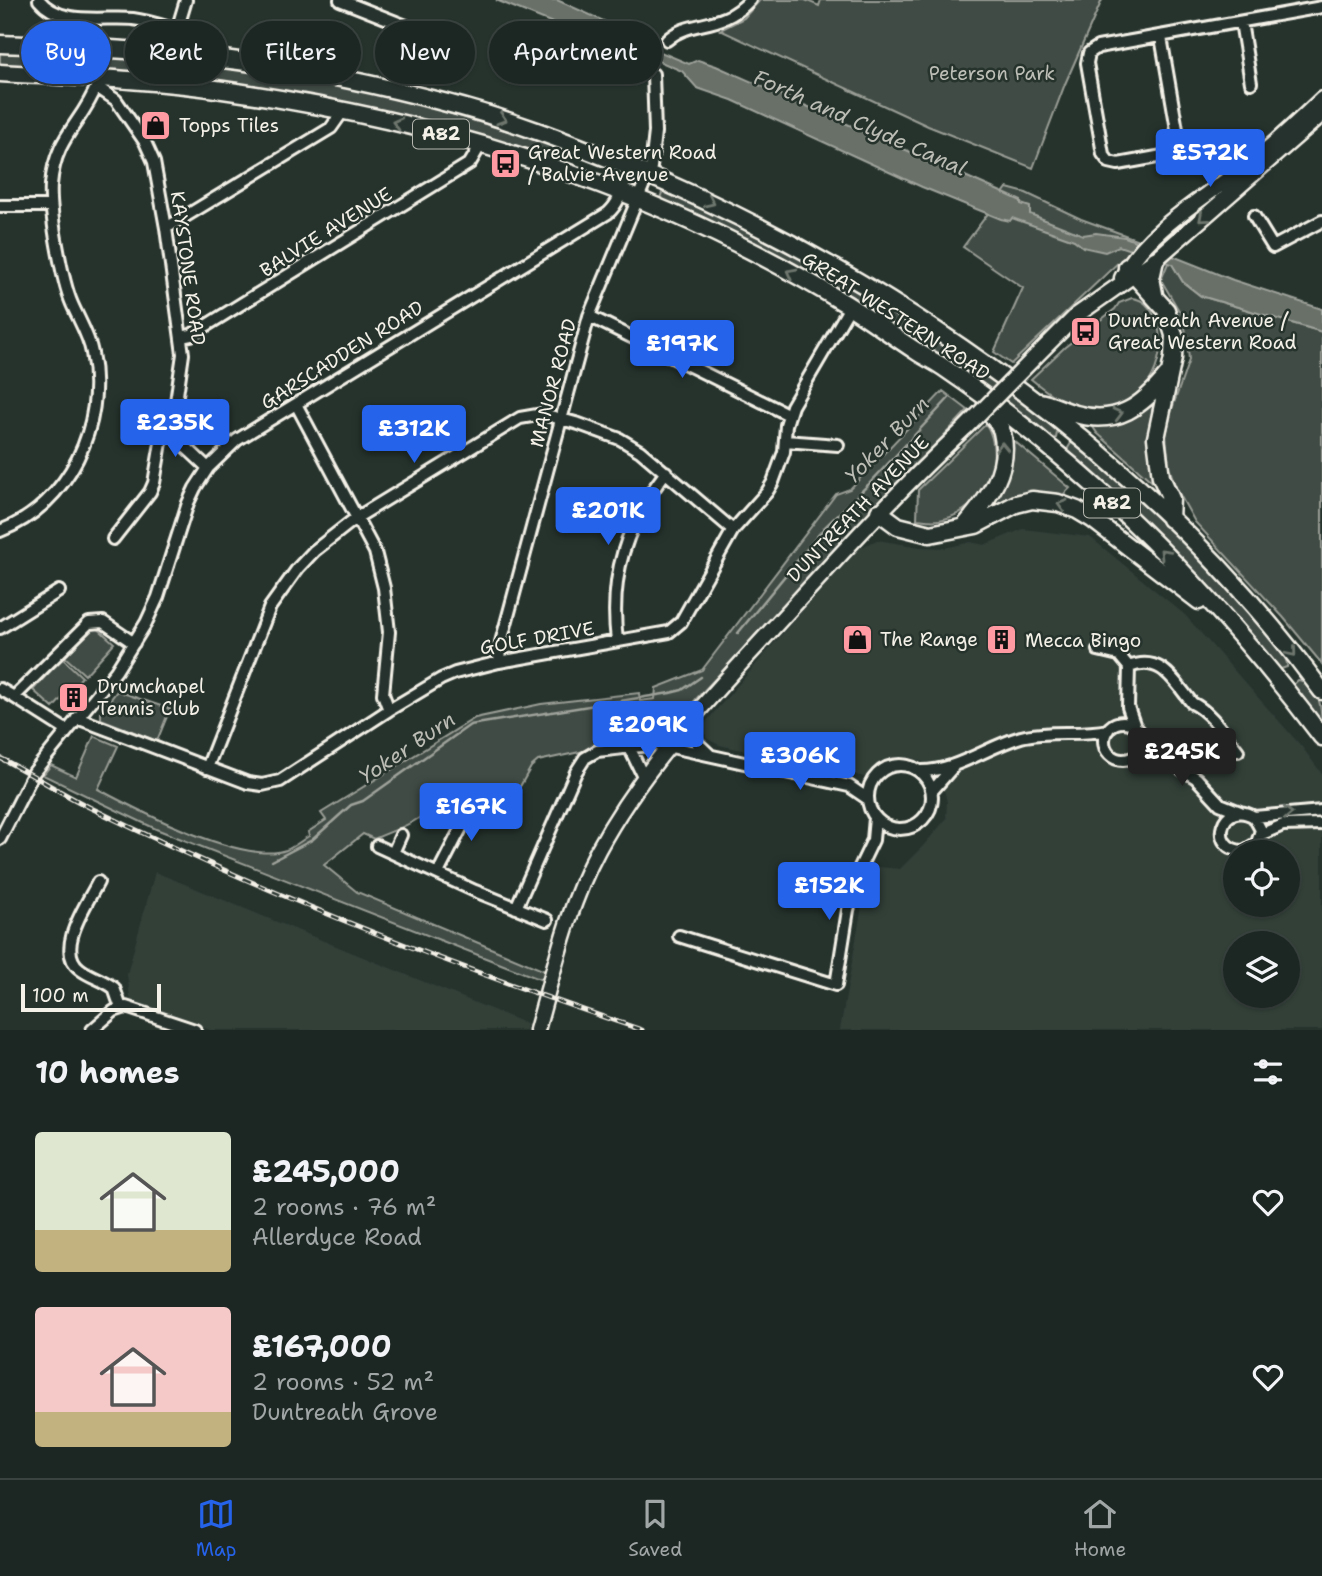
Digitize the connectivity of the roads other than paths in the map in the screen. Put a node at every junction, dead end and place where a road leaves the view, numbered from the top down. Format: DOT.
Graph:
graph roads {
  1 [pos="38,0"];
  2 [pos="186,0"];
  3 [pos="340,0"];
  4 [pos="750,0"];
  5 [pos="1322,7"];
  6 [pos="140,21"];
  7 [pos="180,21"];
  8 [pos="393,21"];
  9 [pos="1241,22"];
  10 [pos="1161,37"];
  11 [pos="667,40"];
  12 [pos="0,44"];
  13 [pos="21,45"];
  14 [pos="227,59"];
  15 [pos="0,74"];
  16 [pos="21,76"];
  17 [pos="111,83"];
  18 [pos="1251,83"];
  19 [pos="97,84"];
  20 [pos="99,84"];
  21 [pos="653,84"];
  22 [pos="172,85"];
  23 [pos="1322,99"];
  24 [pos="343,111"];
  25 [pos="1322,114"];
  26 [pos="480,146"];
  27 [pos="630,168"];
  28 [pos="648,175"];
  29 [pos="620,192"];
  30 [pos="637,199"];
  31 [pos="0,206"];
  32 [pos="51,206"];
  33 [pos="1254,216"];
  34 [pos="1322,221"];
  35 [pos="166,228"];
  36 [pos="1139,264"];
  37 [pos="1155,297"];
  38 [pos="850,307"];
  39 [pos="589,316"];
  40 [pos="181,337"];
  41 [pos="1170,371"];
  42 [pos="985,398"];
  43 [pos="1031,400"];
  44 [pos="296,404"];
  45 [pos="789,415"];
  46 [pos="562,419"];
  47 [pos="172,429"];
  48 [pos="785,441"];
  49 [pos="838,445"];
  50 [pos="208,468"];
  51 [pos="666,472"];
  52 [pos="879,512"];
  53 [pos="356,518"];
  54 [pos="1170,519"];
  55 [pos="965,526"];
  56 [pos="733,530"];
  57 [pos="0,531"];
  58 [pos="113,539"];
  59 [pos="59,591"];
  60 [pos="1227,621"];
  61 [pos="0,628"];
  62 [pos="618,641"];
  63 [pos="134,643"];
  64 [pos="1098,650"];
  65 [pos="499,662"];
  66 [pos="1129,667"];
  67 [pos="0,689"];
  68 [pos="1322,691"];
  69 [pos="14,697"];
  70 [pos="1128,707"];
  71 [pos="389,710"];
  72 [pos="693,715"];
  73 [pos="77,718"];
  74 [pos="1112,727"];
  75 [pos="1135,727"];
  76 [pos="66,730"];
  77 [pos="1087,734"];
  78 [pos="1142,737"];
  79 [pos="1322,737"];
  80 [pos="668,746"];
  81 [pos="629,747"];
  82 [pos="1105,747"];
  83 [pos="1238,751"];
  84 [pos="710,755"];
  85 [pos="1136,755"];
  86 [pos="1159,755"];
  87 [pos="953,767"];
  88 [pos="207,768"];
  89 [pos="919,771"];
  90 [pos="644,778"];
  91 [pos="873,780"];
  92 [pos="849,786"];
  93 [pos="932,791"];
  94 [pos="476,799"];
  95 [pos="867,799"];
  96 [pos="447,803"];
  97 [pos="1220,804"];
  98 [pos="1322,811"];
  99 [pos="1240,812"];
  100 [pos="469,813"];
  101 [pos="1254,817"];
  102 [pos="875,818"];
  103 [pos="1224,823"];
  104 [pos="1322,824"];
  105 [pos="898,830"];
  106 [pos="401,835"];
  107 [pos="1260,835"];
  108 [pos="0,839"];
  109 [pos="873,840"];
  110 [pos="376,846"];
  111 [pos="393,853"];
  112 [pos="438,873"];
  113 [pos="98,882"];
  114 [pos="516,908"];
  115 [pos="547,920"];
  116 [pos="679,936"];
  117 [pos="121,1008"];
  118 [pos="92,1030"];
  119 [pos="195,1030"];
  120 [pos="537,1030"];
  1 -- 6 [label="street"];
  2 -- 7 [label="street"];
  3 -- 8 [label="street"];
  4 -- 11 [label="street"];
  5 -- 9 [label="street"];
  9 -- 10 [label="street"];
  9 -- 18 [label="street"];
  10 -- 10 [label="street"];
  12 -- 13 [label="main road, GREAT WESTERN ROAD / A82"];
  14 -- 27 [label="main road, GREAT WESTERN ROAD / A82, one-way"];
  15 -- 16 [label="main road, GREAT WESTERN ROAD / A82"];
  17 -- 22 [label="main road, GREAT WESTERN ROAD / A82"];
  19 -- 32 [label="street"];
  20 -- 35 [label="street, KAYSTONE ROAD"];
  21 -- 28 [label="street, MANOR ROAD"];
  22 -- 24 [label="main road, GREAT WESTERN ROAD / A82"];
  23 -- 36 [label="street, DUNTREATH AVENUE"];
  26 -- 24 [label="main road, GREAT WESTERN ROAD / A82, one-way"];
  24 -- 35 [label="street"];
  25 -- 36 [label="street, DUNTREATH AVENUE, one-way"];
  26 -- 29 [label="main road, GREAT WESTERN ROAD / A82"];
  26 -- 40 [label="street, BALVIE AVENUE"];
  27 -- 28 [label="main road, GREAT WESTERN ROAD / A82"];
  27 -- 29 [label="street, GARSCADDEN ROAD"];
  28 -- 30 [label="street, MANOR ROAD"];
  28 -- 43 [label="main road, GREAT WESTERN ROAD / A82, one-way"];
  29 -- 30 [label="main road, GREAT WESTERN ROAD / A82"];
  29 -- 44 [label="street, GARSCADDEN ROAD"];
  38 -- 30 [label="main road, GREAT WESTERN ROAD / A82, one-way"];
  30 -- 39 [label="street, MANOR ROAD"];
  31 -- 32 [label="street"];
  32 -- 57 [label="street"];
  33 -- 34 [label="street"];
  35 -- 40 [label="street, KAYSTONE ROAD"];
  36 -- 37 [label="main road"];
  36 -- 37 [label="main road"];
  36 -- 52 [label="street, DUNTREATH AVENUE, bridge"];
  37 -- 41 [label="main road"];
  38 -- 42 [label="main road, GREAT WESTERN ROAD / A82"];
  38 -- 45 [label="street, GOLF DRIVE"];
  39 -- 45 [label="street"];
  39 -- 46 [label="street, MANOR ROAD"];
  40 -- 47 [label="street, KAYSTONE ROAD"];
  43 -- 41 [label="main road, one-way"];
  41 -- 54 [label="main road"];
  55 -- 42 [label="main road, one-way"];
  60 -- 42 [label="main road, GREAT WESTERN ROAD / A82, one-way"];
  43 -- 54 [label="main road, GREAT WESTERN ROAD / A82"];
  44 -- 50 [label="street, GARSCADDEN ROAD"];
  44 -- 53 [label="street"];
  45 -- 48 [label="street, GOLF DRIVE"];
  46 -- 51 [label="street"];
  46 -- 53 [label="street"];
  46 -- 65 [label="street, MANOR ROAD"];
  47 -- 50 [label="street"];
  47 -- 58 [label="street, KAYSTONE ROAD"];
  48 -- 49 [label="street"];
  48 -- 56 [label="street, GOLF DRIVE"];
  50 -- 63 [label="street, GARSCADDEN ROAD"];
  51 -- 56 [label="street"];
  51 -- 62 [label="street"];
  52 -- 55 [label="main road"];
  52 -- 72 [label="street, DUNTREATH AVENUE"];
  53 -- 71 [label="street"];
  53 -- 88 [label="street"];
  54 -- 68 [label="main road, GREAT WESTERN ROAD / A82, one-way"];
  60 -- 55 [label="main road, one-way"];
  56 -- 62 [label="street, GOLF DRIVE"];
  59 -- 61 [label="street"];
  60 -- 79 [label="main road, GREAT WESTERN ROAD / A82"];
  62 -- 65 [label="street, GOLF DRIVE"];
  63 -- 69 [label="street"];
  63 -- 73 [label="street, GARSCADDEN ROAD"];
  64 -- 66 [label="street"];
  65 -- 71 [label="street, GOLF DRIVE"];
  66 -- 70 [label="street"];
  66 -- 83 [label="street"];
  67 -- 69 [label="street"];
  69 -- 76 [label="street"];
  70 -- 74 [label="street"];
  70 -- 75 [label="street"];
  71 -- 88 [label="street, GOLF DRIVE"];
  72 -- 80 [label="street, DUNTREATH AVENUE"];
  72 -- 84 [label="street"];
  73 -- 76 [label="street, GARSCADDEN ROAD"];
  73 -- 88 [label="street, GOLF DRIVE"];
  74 -- 75 [label="street"];
  74 -- 77 [label="street"];
  74 -- 82 [label="street"];
  75 -- 78 [label="street"];
  76 -- 108 [label="street, GARSCADDEN ROAD"];
  77 -- 82 [label="street"];
  77 -- 87 [label="street"];
  78 -- 85 [label="street"];
  78 -- 86 [label="street"];
  80 -- 81 [label="street"];
  80 -- 84 [label="street"];
  80 -- 90 [label="street, DUNTREATH AVENUE"];
  81 -- 90 [label="street"];
  81 -- 114 [label="street"];
  82 -- 85 [label="street"];
  84 -- 92 [label="street"];
  85 -- 86 [label="street"];
  86 -- 97 [label="street"];
  87 -- 89 [label="street"];
  87 -- 93 [label="street"];
  89 -- 91 [label="street"];
  89 -- 93 [label="street"];
  90 -- 120 [label="street, DUNTREATH AVENUE"];
  91 -- 92 [label="street"];
  91 -- 95 [label="street"];
  92 -- 95 [label="street"];
  93 -- 105 [label="street"];
  94 -- 100 [label="street"];
  95 -- 102 [label="street"];
  96 -- 100 [label="street"];
  97 -- 99 [label="street"];
  97 -- 103 [label="street"];
  101 -- 98 [label="street, one-way"];
  99 -- 101 [label="street"];
  99 -- 103 [label="street"];
  100 -- 112 [label="street"];
  101 -- 107 [label="street"];
  102 -- 105 [label="street"];
  102 -- 109 [label="street"];
  103 -- 107 [label="street"];
  104 -- 107 [label="street"];
  105 -- 109 [label="street"];
  106 -- 111 [label="street"];
  109 -- 116 [label="street"];
  110 -- 111 [label="street"];
  111 -- 112 [label="street"];
  112 -- 114 [label="street"];
  113 -- 117 [label="street"];
  114 -- 115 [label="street"];
  117 -- 118 [label="street"];
  117 -- 119 [label="street"];
}
